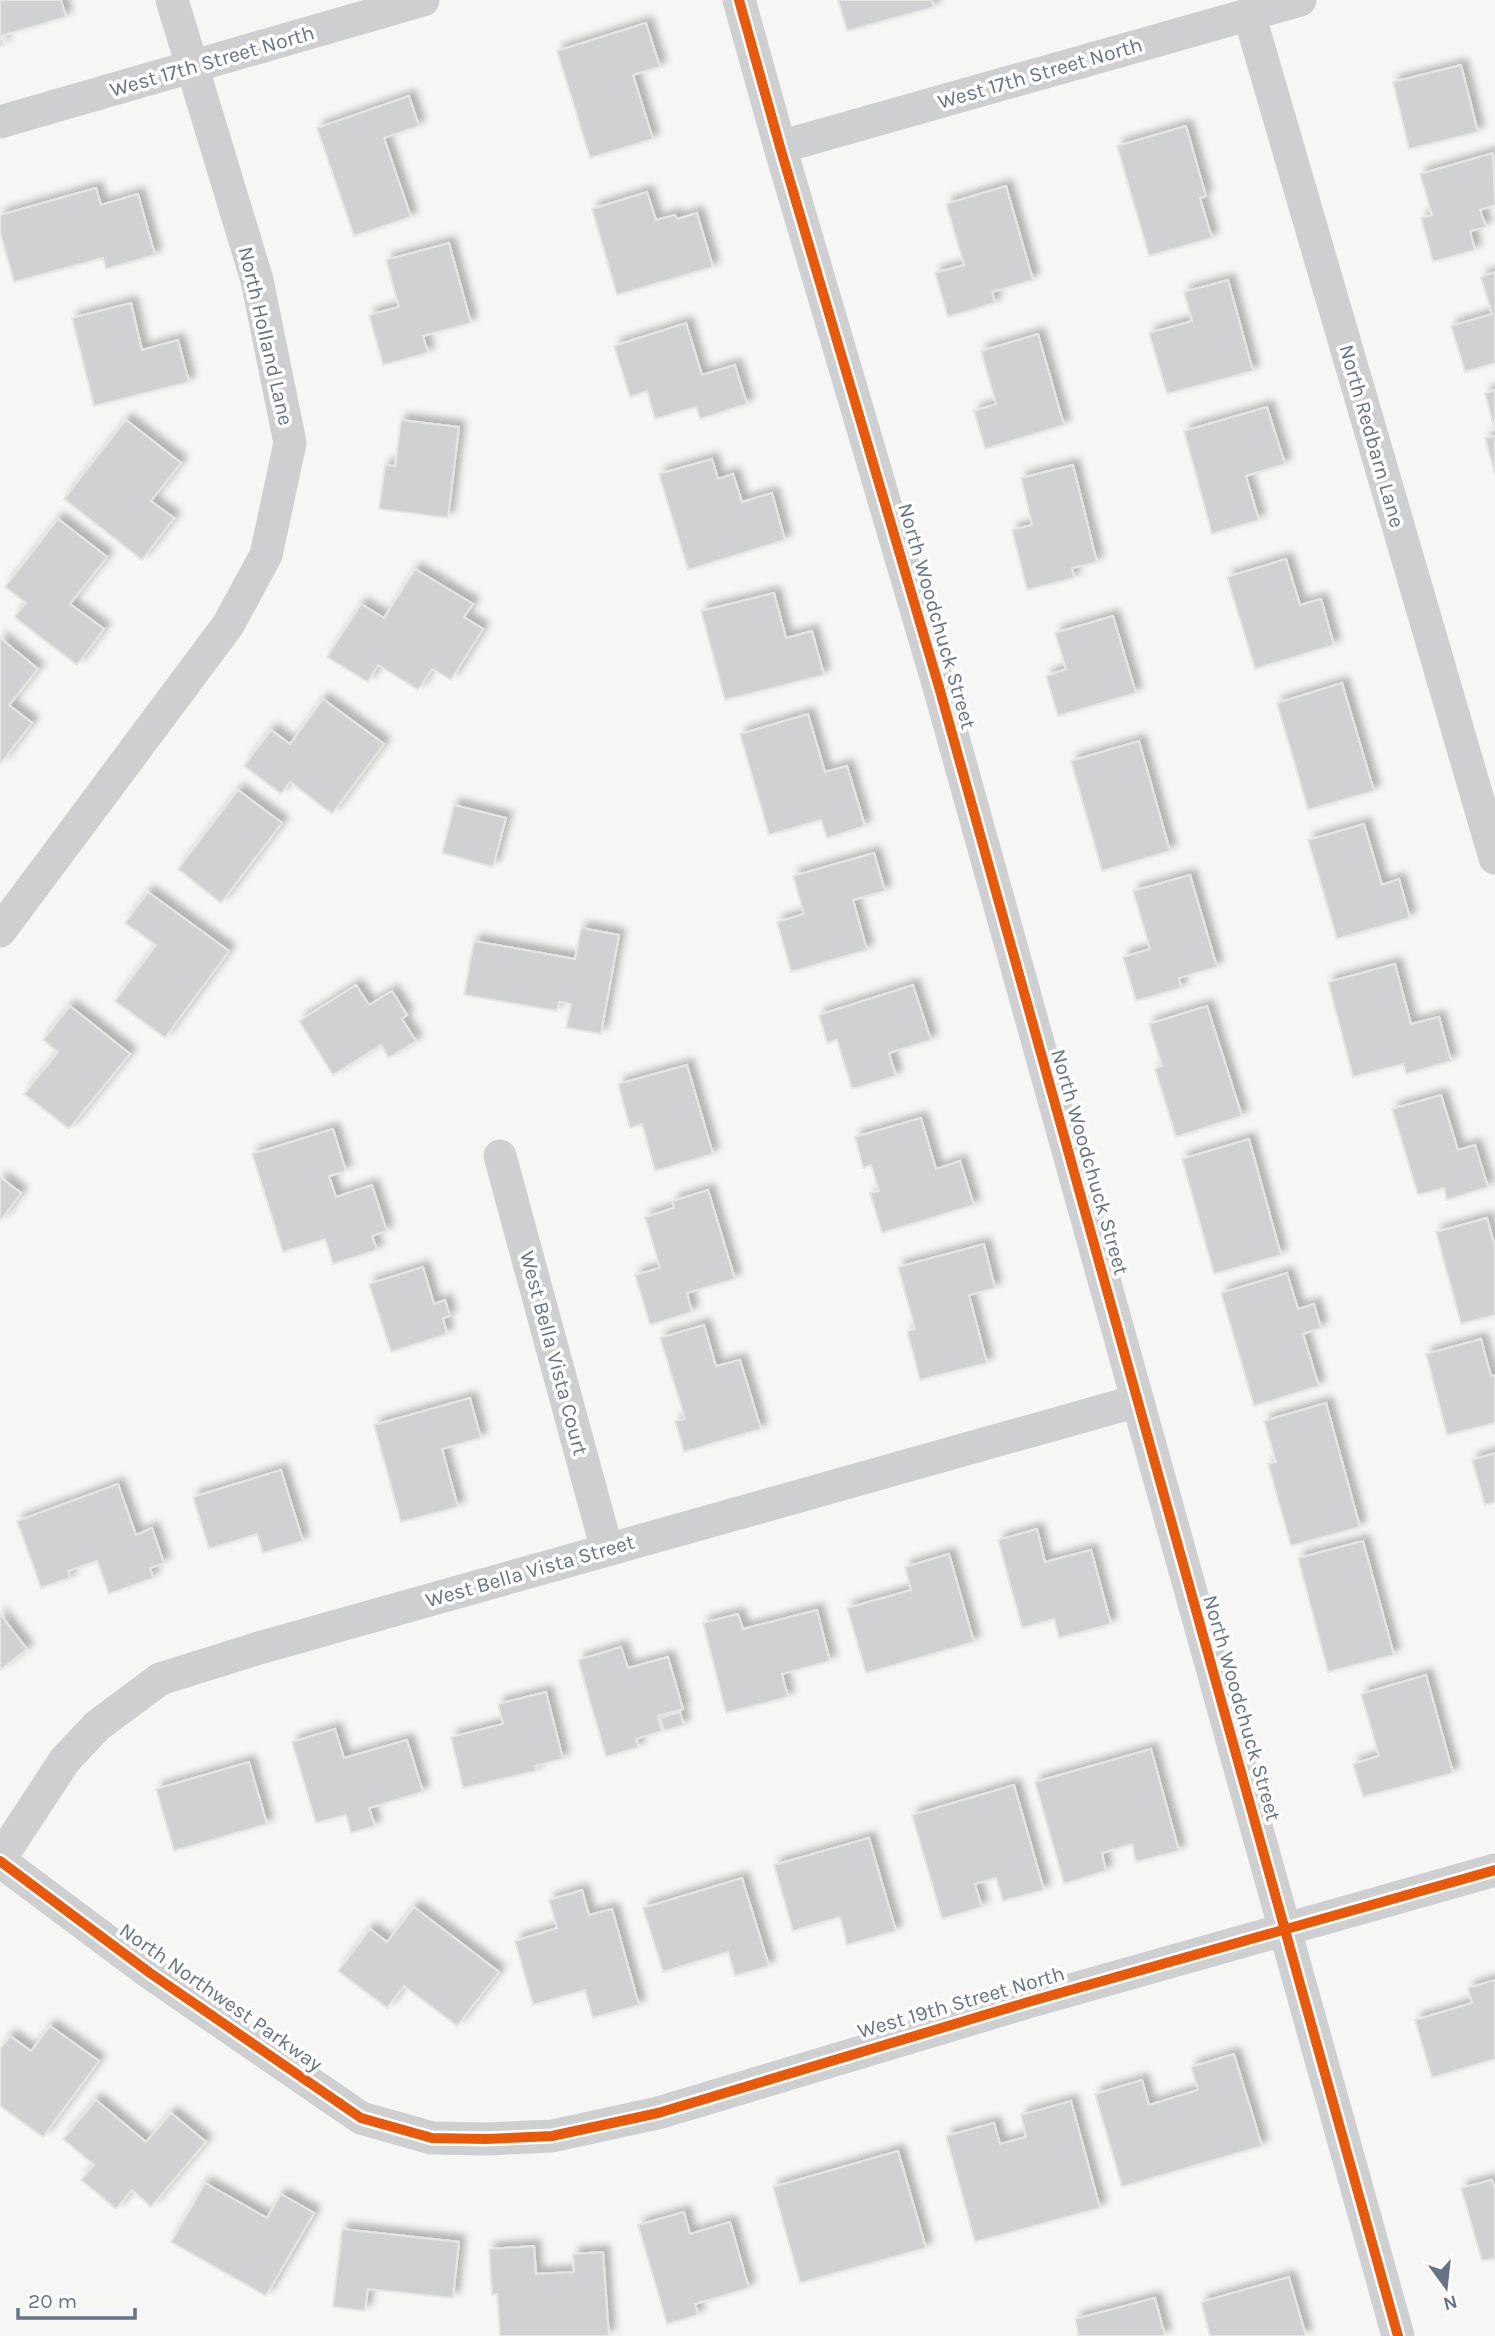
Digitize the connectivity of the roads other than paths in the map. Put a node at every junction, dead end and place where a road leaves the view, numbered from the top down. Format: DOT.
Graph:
graph roads {
  1 [pos="172,0"];
  2 [pos="424,0"];
  3 [pos="739,0"];
  4 [pos="1300,0"];
  5 [pos="1249,14"];
  6 [pos="191,67"];
  7 [pos="0,122"];
  8 [pos="780,147"];
  9 [pos="1495,858"];
  10 [pos="0,931"];
  11 [pos="500,1156"];
  12 [pos="1137,1401"];
  13 [pos="607,1550"];
  14 [pos="0,1860"];
  15 [pos="1495,1870"];
  16 [pos="1284,1930"];
  17 [pos="432,2138"];
  18 [pos="1398,2336"];
  1 -- 6 [label="street, North Holland Lane"];
  2 -- 6 [label="street, West 17th Street North"];
  3 -- 8 [label="street, North Woodchuck Street"];
  4 -- 5 [label="street, West 17th Street North"];
  5 -- 8 [label="street, West 17th Street North"];
  5 -- 9 [label="street, North Redbarn Lane"];
  6 -- 7 [label="street, West 17th Street North"];
  6 -- 10 [label="street, North Holland Lane"];
  8 -- 12 [label="street, North Woodchuck Street"];
  11 -- 13 [label="street, West Bella Vista Court"];
  12 -- 13 [label="street, West Bella Vista Street"];
  12 -- 16 [label="street, North Woodchuck Street"];
  13 -- 14 [label="street, West Bella Vista Street"];
  14 -- 17 [label="street, North Northwest Parkway"];
  15 -- 16 [label="street, West 19th Street North"];
  16 -- 17 [label="street, West 19th Street North"];
  16 -- 18 [label="street, North Woodchuck Street"];
}
